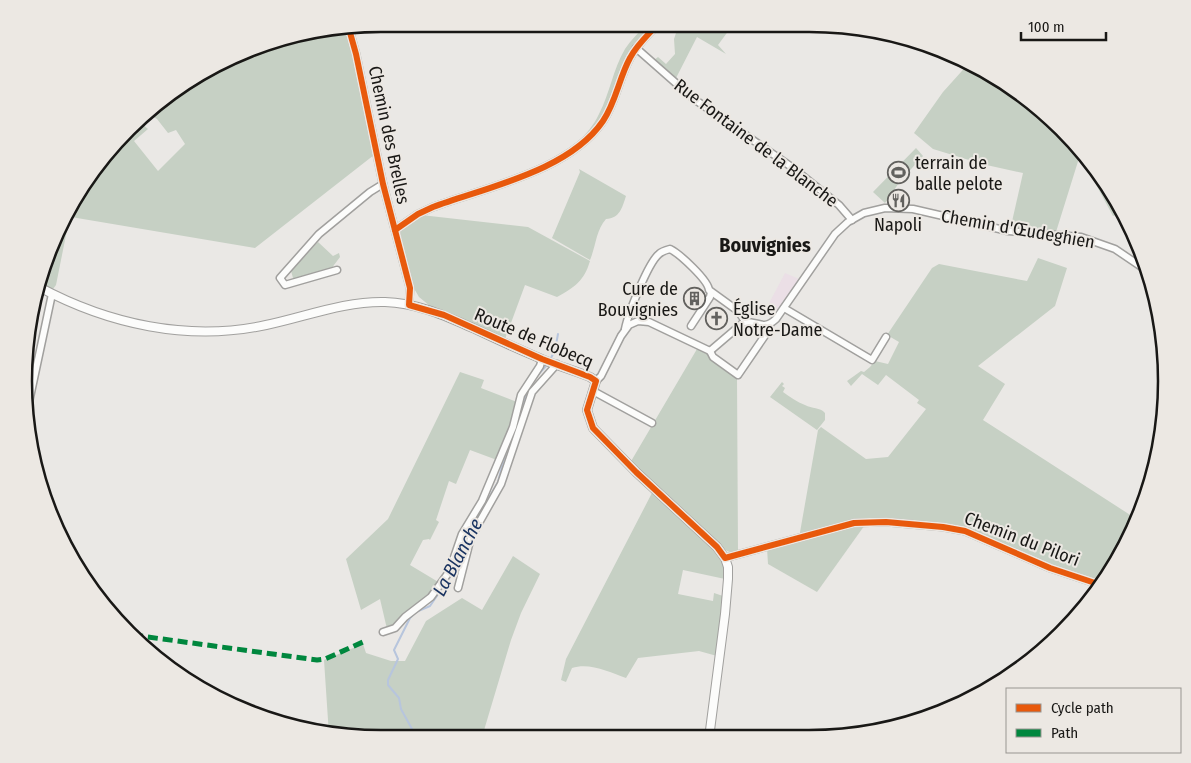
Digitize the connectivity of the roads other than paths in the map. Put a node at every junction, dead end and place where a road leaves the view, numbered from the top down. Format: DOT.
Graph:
graph roads {
  1 [pos="651,32"];
  2 [pos="350,34"];
  3 [pos="636,48"];
  4 [pos="383,184"];
  5 [pos="852,220"];
  6 [pos="395,230"];
  7 [pos="1139,265"];
  8 [pos="337,270"];
  9 [pos="44,290"];
  10 [pos="712,292"];
  11 [pos="52,294"];
  12 [pos="409,305"];
  13 [pos="784,308"];
  14 [pos="746,321"];
  15 [pos="770,324"];
  16 [pos="692,326"];
  17 [pos="625,329"];
  18 [pos="886,337"];
  19 [pos="710,351"];
  20 [pos="550,362"];
  21 [pos="596,381"];
  22 [pos="32,387"];
  23 [pos="592,391"];
  24 [pos="652,423"];
  25 [pos="725,558"];
  26 [pos="1094,583"];
  27 [pos="458,588"];
  28 [pos="383,632"];
  29 [pos="710,730"];
  1 -- 3 [label="street"];
  2 -- 4 [label="street, Chemin des Brelles"];
  3 -- 5 [label="street, Rue Fontaine de la Blanche"];
  3 -- 6 [label="street"];
  4 -- 6 [label="street, Chemin des Brelles"];
  4 -- 8 [label="street"];
  5 -- 7 [label="street, Chemin d'Œudeghien"];
  5 -- 13 [label="street, Chemin d'Œudeghien"];
  6 -- 12 [label="street, Chemin des Brelles"];
  9 -- 11 [label="street, Route de Flobecq"];
  10 -- 14 [label="street"];
  10 -- 16 [label="street"];
  10 -- 17 [label="street"];
  11 -- 12 [label="street, Route de Flobecq"];
  11 -- 22 [label="street"];
  12 -- 20 [label="street, Route de Flobecq"];
  13 -- 15 [label="street, Chemin d'Œudeghien"];
  13 -- 18 [label="street"];
  14 -- 15 [label="street"];
  14 -- 19 [label="street"];
  15 -- 19 [label="street, Chemin d'Œudeghien"];
  17 -- 19 [label="street"];
  17 -- 21 [label="street"];
  20 -- 21 [label="street, Route de Flobecq"];
  20 -- 27 [label="street"];
  20 -- 28 [label="street"];
  21 -- 23 [label="street, Route de Flobecq"];
  23 -- 24 [label="street"];
  23 -- 25 [label="street, Route de Flobecq"];
  25 -- 26 [label="street, Chemin du Pilori"];
  25 -- 29 [label="street"];
}
